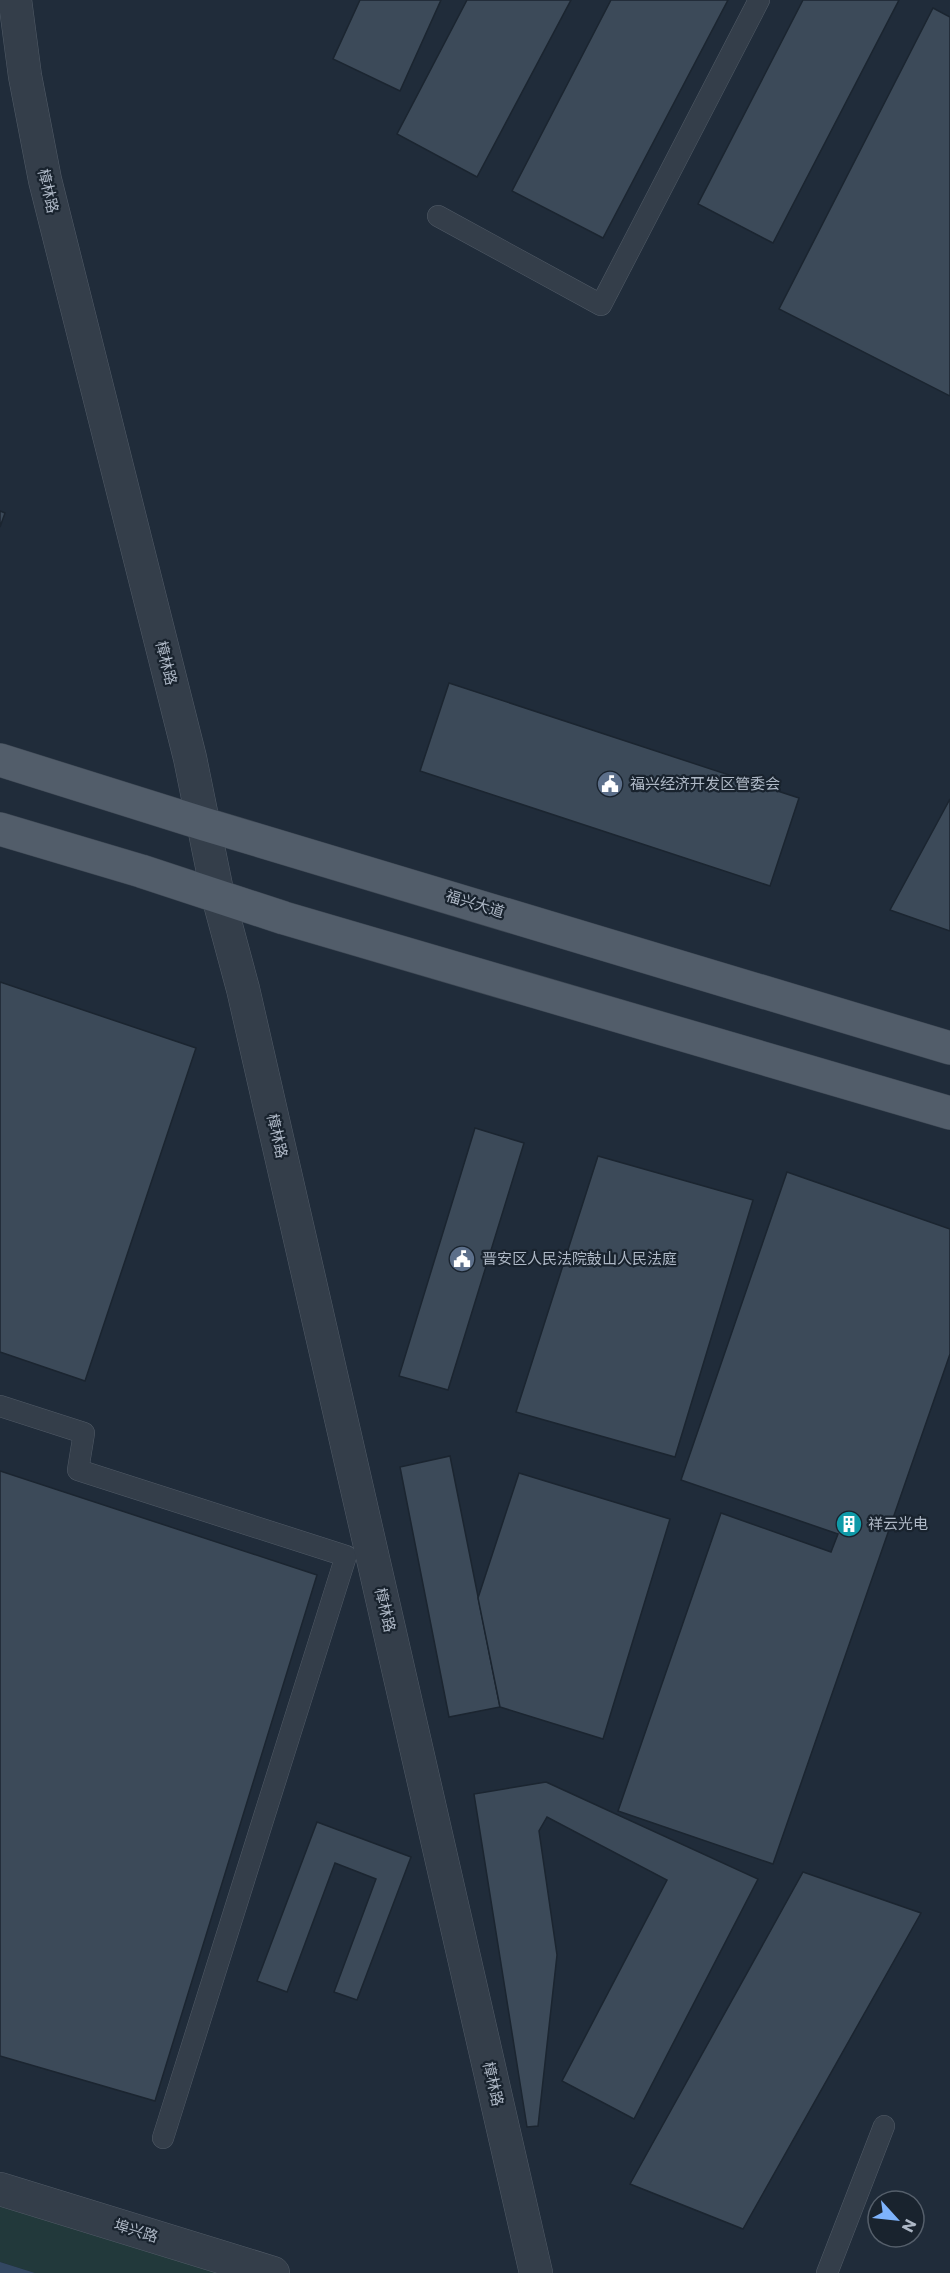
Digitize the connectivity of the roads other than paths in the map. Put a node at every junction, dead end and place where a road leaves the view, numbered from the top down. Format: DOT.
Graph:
graph roads {
  1 [pos="15,0"];
  2 [pos="759,0"];
  3 [pos="438,216"];
  4 [pos="0,760"];
  5 [pos="204,824"];
  6 [pos="0,829"];
  7 [pos="218,896"];
  8 [pos="950,1048"];
  9 [pos="950,1113"];
  10 [pos="0,1406"];
  11 [pos="884,2126"];
  12 [pos="163,2138"];
  13 [pos="0,2190"];
  14 [pos="273,2273"];
  15 [pos="536,2273"];
  16 [pos="827,2273"];
  1 -- 5 [label="street, 樟林路"];
  2 -- 3 [label="lane"];
  4 -- 5 [label="main road, 福兴大道"];
  5 -- 7 [label="street, 樟林路"];
  5 -- 8 [label="main road, 福兴大道"];
  6 -- 7 [label="main road"];
  7 -- 9 [label="main road"];
  7 -- 15 [label="street, 樟林路"];
  10 -- 12 [label="lane"];
  11 -- 16 [label="lane"];
  13 -- 14 [label="street, 埠兴路"];
}
